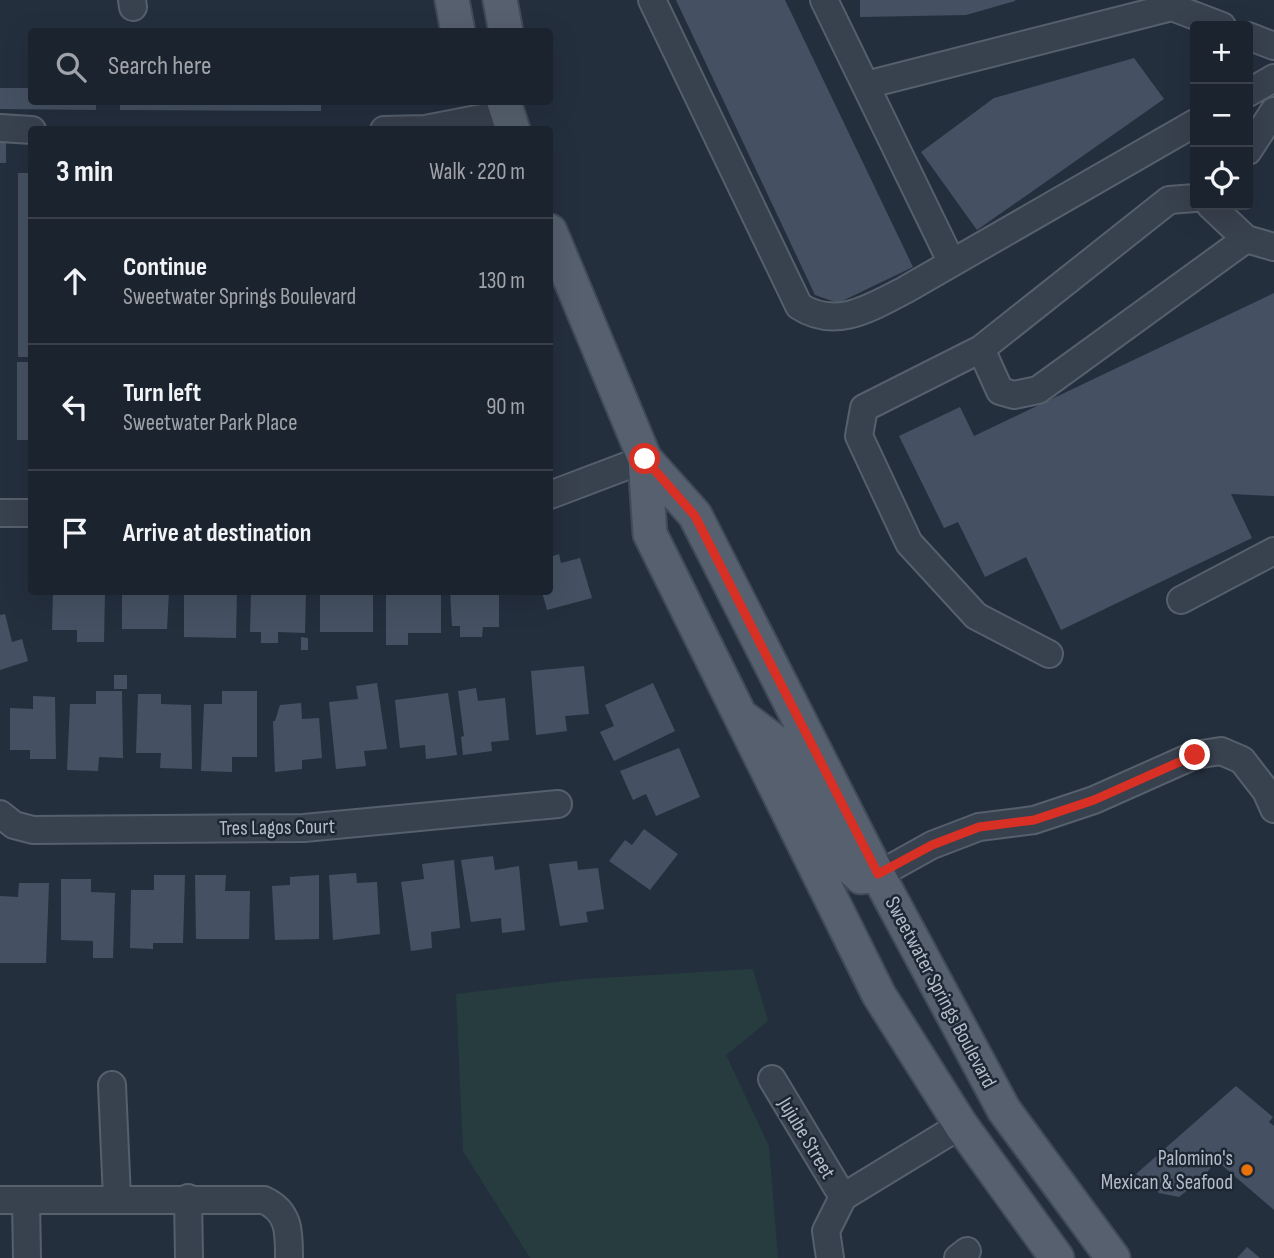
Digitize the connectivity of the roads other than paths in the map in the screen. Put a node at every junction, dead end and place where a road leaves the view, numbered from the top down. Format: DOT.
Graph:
graph roads {
  1 [pos="452,0"];
  2 [pos="500,0"];
  3 [pos="652,0"];
  4 [pos="824,0"];
  5 [pos="1172,4"];
  6 [pos="1211,21"];
  7 [pos="457,28"];
  8 [pos="505,28"];
  9 [pos="1253,38"];
  10 [pos="1274,46"];
  11 [pos="1274,78"];
  12 [pos="866,85"];
  13 [pos="1253,90"];
  14 [pos="1274,111"];
  15 [pos="508,115"];
  16 [pos="443,126"];
  17 [pos="1190,126"];
  18 [pos="0,128"];
  19 [pos="28,130"];
  20 [pos="1251,147"];
  21 [pos="1190,198"];
  22 [pos="1215,210"];
  23 [pos="553,238"];
  24 [pos="1246,239"];
  25 [pos="1274,247"];
  26 [pos="951,261"];
  27 [pos="981,349"];
  28 [pos="645,459"];
  29 [pos="553,494"];
  30 [pos="0,513"];
  31 [pos="28,513"];
  32 [pos="1274,551"];
  33 [pos="1181,600"];
  34 [pos="1049,654"];
  35 [pos="740,716"];
  36 [pos="558,804"];
  37 [pos="1274,809"];
  38 [pos="0,814"];
  39 [pos="878,874"];
  40 [pos="772,1079"];
  41 [pos="112,1085"];
  42 [pos="961,1125"];
  43 [pos="843,1197"];
  44 [pos="117,1198"];
  45 [pos="188,1198"];
  46 [pos="0,1200"];
  47 [pos="26,1201"];
  48 [pos="1092,1233"];
  49 [pos="27,1258"];
  50 [pos="189,1258"];
  51 [pos="289,1258"];
  52 [pos="830,1258"];
  53 [pos="1057,1258"];
  54 [pos="1113,1258"];
  1 -- 7 [label="main road"];
  2 -- 8 [label="main road"];
  3 -- 26 [label="street"];
  4 -- 12 [label="street"];
  5 -- 6 [label="street"];
  5 -- 12 [label="street"];
  9 -- 10 [label="street"];
  11 -- 13 [label="street"];
  12 -- 26 [label="street"];
  14 -- 20 [label="street"];
  15 -- 16 [label="street"];
  17 -- 26 [label="street"];
  18 -- 19 [label="street"];
  21 -- 27 [label="street"];
  22 -- 24 [label="street"];
  23 -- 28 [label="main road, Sweetwater Springs Boulevard"];
  24 -- 25 [label="street"];
  24 -- 27 [label="street"];
  27 -- 34 [label="street"];
  28 -- 29 [label="street"];
  28 -- 35 [label="main road, Sweetwater Springs Boulevard"];
  28 -- 39 [label="main road, Sweetwater Springs Boulevard"];
  30 -- 31 [label="street"];
  32 -- 33 [label="street"];
  35 -- 39 [label="main road"];
  35 -- 42 [label="main road, Sweetwater Springs Boulevard"];
  36 -- 38 [label="street, Tres Lagos Court"];
  37 -- 39 [label="street"];
  39 -- 48 [label="main road, Sweetwater Springs Boulevard"];
  40 -- 43 [label="street, Jujube Street"];
  41 -- 44 [label="street"];
  42 -- 43 [label="street"];
  42 -- 48 [label="main road"];
  42 -- 53 [label="main road, Sweetwater Springs Boulevard"];
  43 -- 52 [label="street"];
  44 -- 45 [label="street"];
  44 -- 47 [label="street"];
  45 -- 50 [label="street"];
  45 -- 51 [label="street"];
  46 -- 47 [label="street"];
  47 -- 49 [label="street"];
  48 -- 54 [label="main road, Sweetwater Springs Boulevard"];
}
